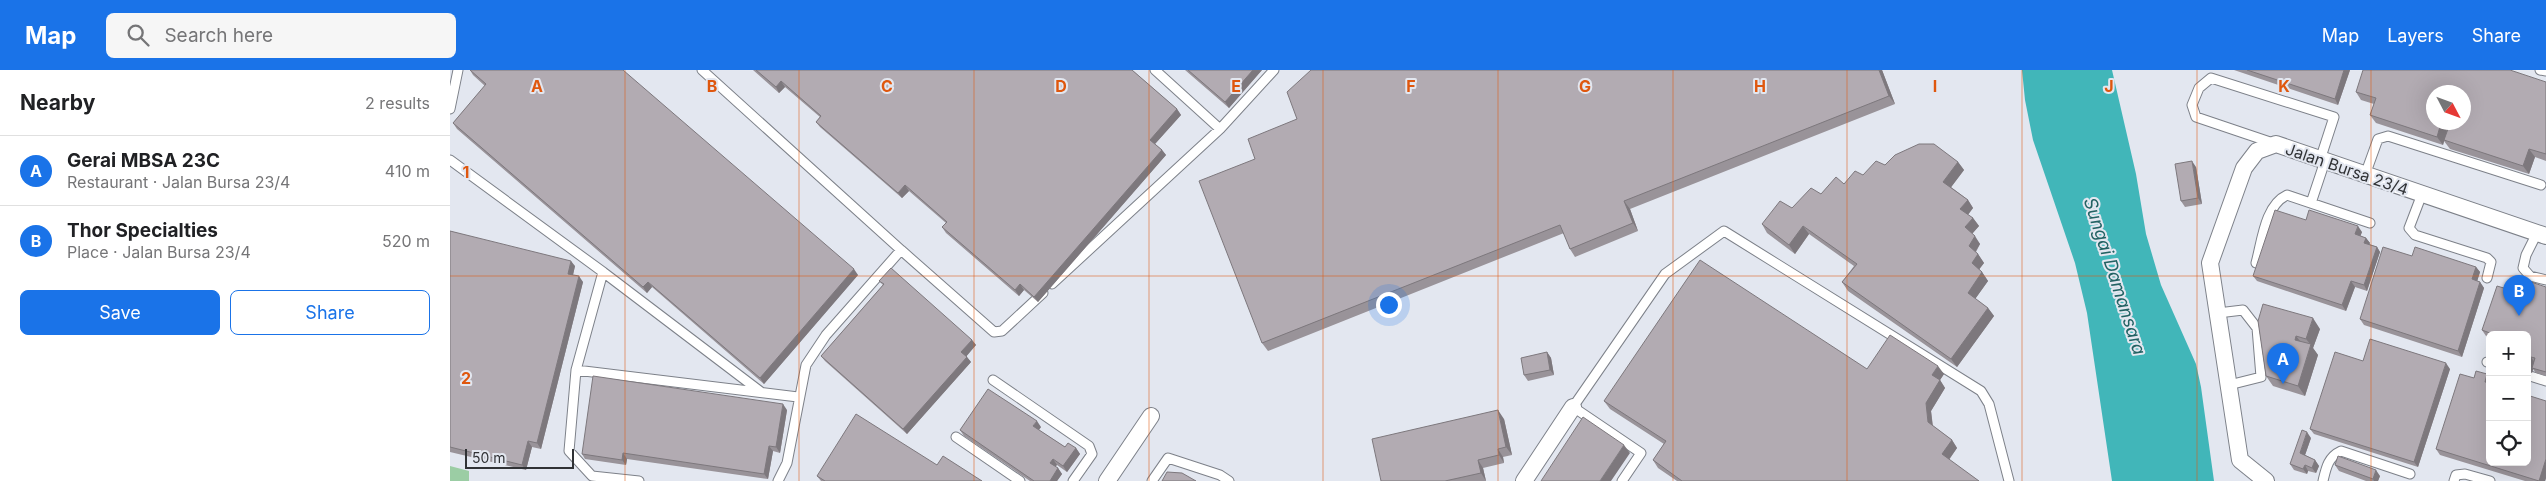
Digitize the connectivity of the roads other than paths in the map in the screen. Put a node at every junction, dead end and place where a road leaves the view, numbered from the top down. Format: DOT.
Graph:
graph roads {
  1 [pos="458,70"];
  2 [pos="702,70"];
  3 [pos="1154,70"];
  4 [pos="1274,70"];
  5 [pos="2540,70"];
  6 [pos="2546,71"];
  7 [pos="450,109"];
  8 [pos="1220,128"];
  9 [pos="2276,144"];
  10 [pos="450,160"];
  11 [pos="2323,160"];
  12 [pos="2365,175"];
  13 [pos="2541,186"];
  14 [pos="2422,194"];
  15 [pos="2311,203"];
  16 [pos="2370,223"];
  17 [pos="2541,235"];
  18 [pos="901,250"];
  19 [pos="2256,263"];
  20 [pos="603,272"];
  21 [pos="2487,278"];
  22 [pos="2546,280"];
  23 [pos="2218,312"];
  24 [pos="576,370"];
  25 [pos="2530,376"];
  26 [pos="993,380"];
  27 [pos="2546,381"];
  28 [pos="2229,385"];
  29 [pos="762,392"];
  30 [pos="798,397"];
  31 [pos="1573,408"];
  32 [pos="1151,416"];
  33 [pos="956,437"];
  34 [pos="2410,474"];
  35 [pos="639,481"];
  36 [pos="778,481"];
  37 [pos="1020,481"];
  38 [pos="1073,481"];
  39 [pos="1107,481"];
  40 [pos="1152,481"];
  41 [pos="1229,481"];
  42 [pos="1524,481"];
  43 [pos="1622,481"];
  44 [pos="2009,481"];
  45 [pos="2266,481"];
  46 [pos="2323,481"];
  47 [pos="2454,481"];
  48 [pos="2490,481"];
  1 -- 7 [label="lane"];
  2 -- 18 [label="lane"];
  3 -- 8 [label="lane"];
  4 -- 8 [label="lane"];
  5 -- 6 [label="lane"];
  8 -- 18 [label="lane"];
  9 -- 11 [label="street, Jalan Bursa 23/4"];
  9 -- 11 [label="lane"];
  9 -- 23 [label="street, Jalan Bursa 23/4"];
  10 -- 20 [label="lane"];
  11 -- 12 [label="street, Jalan Bursa 23/4"];
  11 -- 15 [label="lane"];
  12 -- 13 [label="lane"];
  12 -- 14 [label="street, Jalan Bursa 23/4"];
  14 -- 17 [label="street, Jalan Bursa 23/4"];
  14 -- 21 [label="lane"];
  15 -- 16 [label="lane"];
  15 -- 19 [label="lane"];
  17 -- 22 [label="lane"];
  18 -- 30 [label="lane"];
  20 -- 24 [label="lane"];
  20 -- 29 [label="lane"];
  23 -- 28 [label="street, Jalan Bursa 23/4"];
  23 -- 28 [label="lane"];
  24 -- 29 [label="lane"];
  24 -- 35 [label="lane"];
  25 -- 27 [label="lane"];
  26 -- 38 [label="lane"];
  28 -- 45 [label="street, Jalan Bursa 23/4"];
  29 -- 30 [label="lane"];
  30 -- 36 [label="lane"];
  31 -- 42 [label="street"];
  31 -- 43 [label="lane"];
  31 -- 44 [label="lane"];
  32 -- 39 [label="street"];
  33 -- 37 [label="lane"];
  34 -- 46 [label="lane"];
  40 -- 41 [label="lane"];
  47 -- 48 [label="lane"];
}
